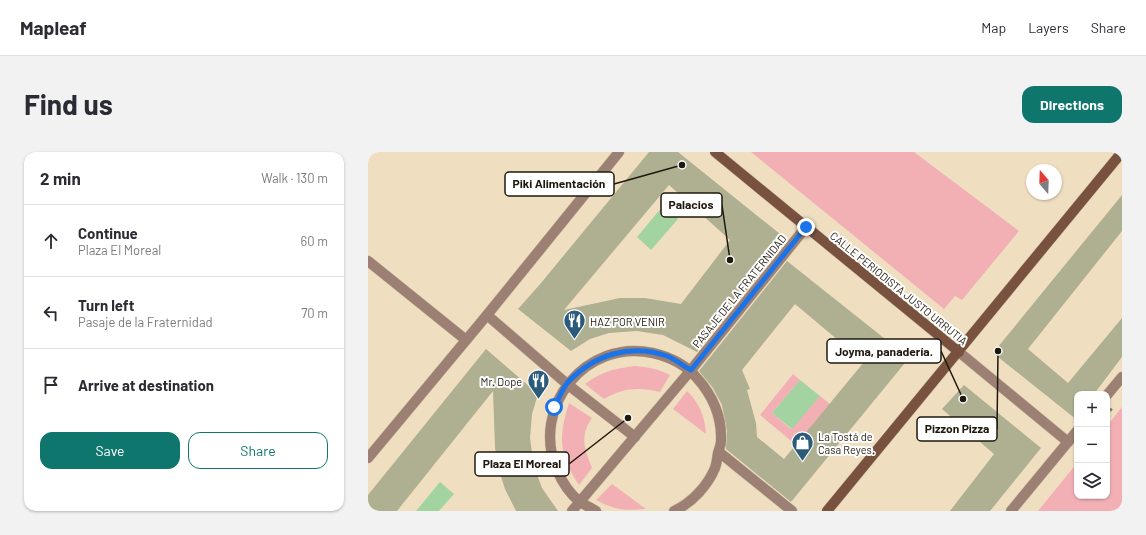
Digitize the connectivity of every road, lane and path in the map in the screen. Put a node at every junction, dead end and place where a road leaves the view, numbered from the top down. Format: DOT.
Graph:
graph roads {
  1 [pos="619,152"];
  2 [pos="715,152"];
  3 [pos="1122,152"];
  4 [pos="806,227"];
  5 [pos="368,261"];
  6 [pos="487,315"];
  7 [pos="466,340"];
  8 [pos="959,352"];
  9 [pos="691,370"];
  10 [pos="1122,377"];
  11 [pos="567,384"];
  12 [pos="1110,391"];
  13 [pos="1074,435"];
  14 [pos="635,437"];
  15 [pos="1068,442"];
  16 [pos="719,452"];
  17 [pos="368,458"];
  18 [pos="580,501"];
  19 [pos="572,511"];
  20 [pos="596,511"];
  21 [pos="674,511"];
  22 [pos="792,511"];
  23 [pos="827,511"];
  24 [pos="1011,511"];
  1 -- 6 [label="street"];
  2 -- 4 [label="street, CALLE PERIODISTA JUSTO URRUTIA"];
  3 -- 8 [label="street"];
  4 -- 8 [label="street, CALLE PERIODISTA JUSTO URRUTIA"];
  4 -- 9 [label="street, PASAJE DE LA FRATERNIDAD"];
  5 -- 7 [label="street"];
  6 -- 7 [label="street"];
  6 -- 11 [label="street"];
  7 -- 17 [label="street"];
  8 -- 15 [label="street, CALLE PERIODISTA JUSTO URRUTIA"];
  8 -- 23 [label="street"];
  9 -- 11 [label="street"];
  9 -- 14 [label="street, PASAJE DE LA FRATERNIDAD"];
  9 -- 16 [label="street"];
  10 -- 12 [label="street"];
  11 -- 14 [label="street"];
  11 -- 18 [label="street"];
  13 -- 15 [label="street"];
  14 -- 18 [label="street, PASAJE DE LA FRATERNIDAD"];
  15 -- 24 [label="street"];
  16 -- 21 [label="street"];
  16 -- 22 [label="street"];
  18 -- 19 [label="street"];
  18 -- 20 [label="street"];
}
